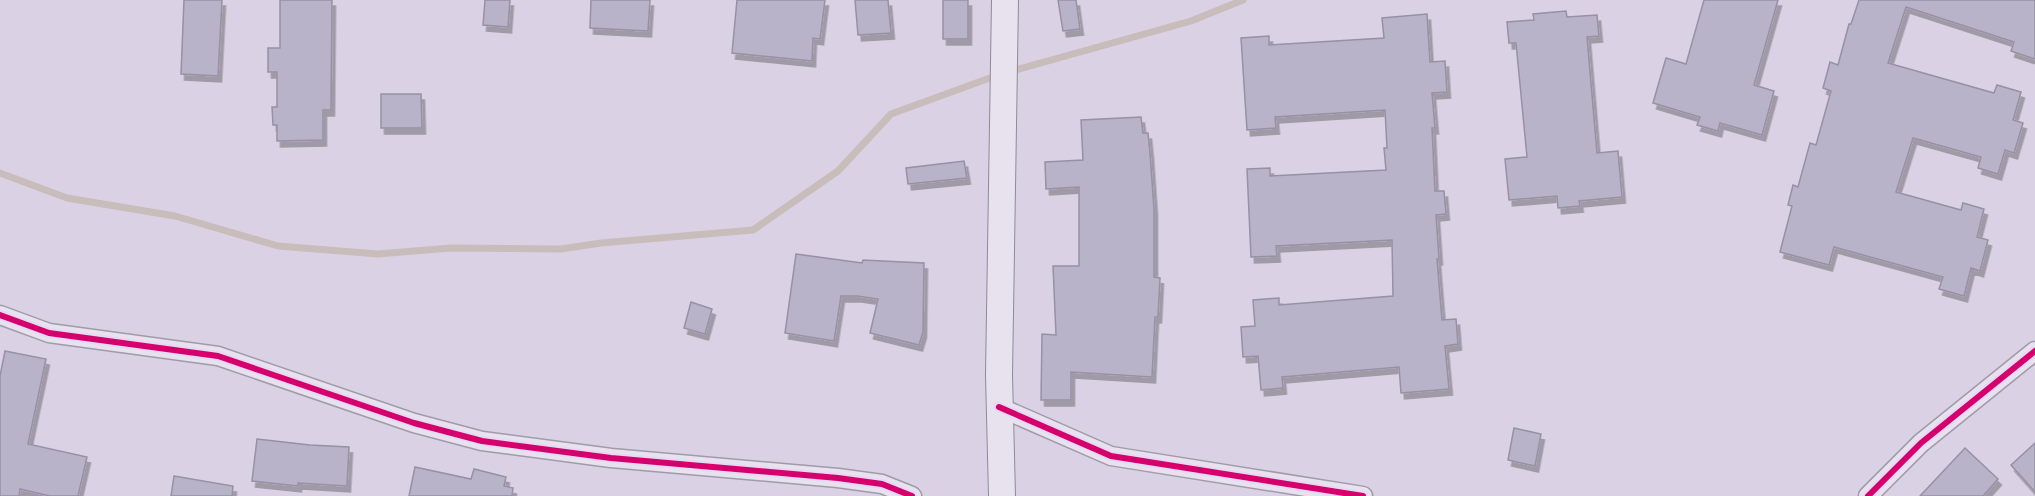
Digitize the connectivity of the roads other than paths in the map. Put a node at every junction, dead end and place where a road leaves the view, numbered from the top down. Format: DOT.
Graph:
graph roads {
  1 [pos="1005,0"];
  2 [pos="0,315"];
  3 [pos="2035,351"];
  4 [pos="999,407"];
  5 [pos="912,496"];
  6 [pos="1002,496"];
  7 [pos="1363,496"];
  8 [pos="1868,496"];
  1 -- 4 [label="main road"];
  2 -- 5 [label="street"];
  3 -- 8 [label="street"];
  4 -- 6 [label="main road"];
  4 -- 7 [label="street"];
}
